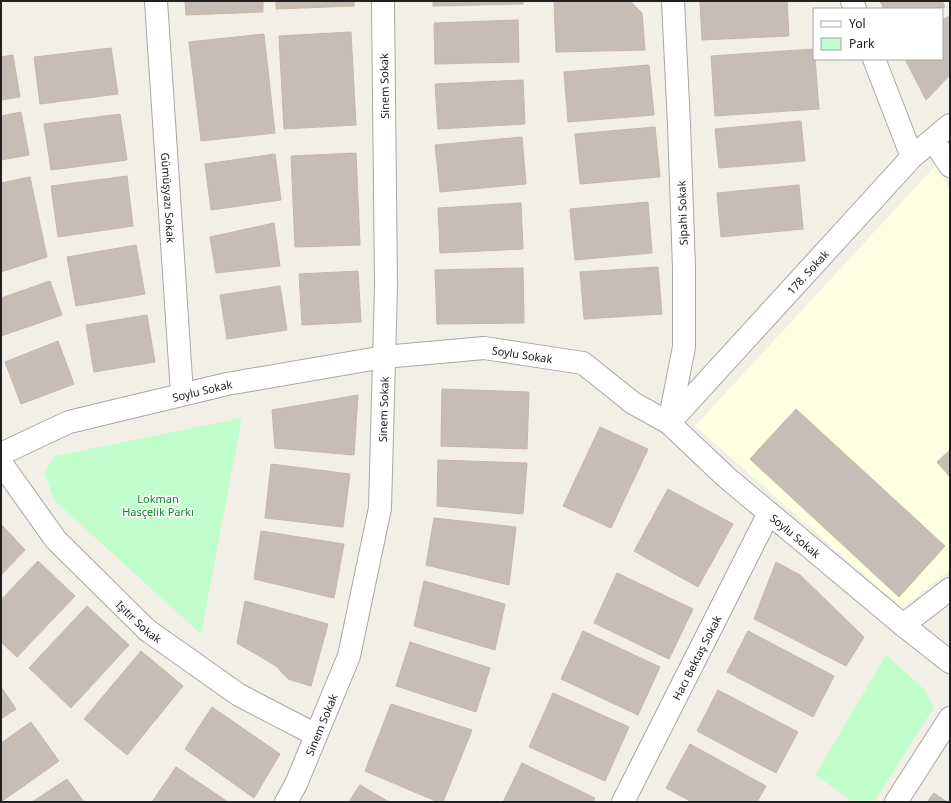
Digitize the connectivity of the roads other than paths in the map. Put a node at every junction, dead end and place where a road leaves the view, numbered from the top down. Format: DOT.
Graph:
graph roads {
  1 [pos="156,1"];
  2 [pos="383,1"];
  3 [pos="674,1"];
  4 [pos="874,60"];
  5 [pos="950,125"];
  6 [pos="933,140"];
  7 [pos="912,157"];
  8 [pos="950,166"];
  9 [pos="384,357"];
  10 [pos="182,394"];
  11 [pos="669,423"];
  12 [pos="1,454"];
  13 [pos="1,463"];
  14 [pos="769,513"];
  15 [pos="950,589"];
  16 [pos="903,625"];
  17 [pos="950,662"];
  18 [pos="950,718"];
  19 [pos="316,735"];
  20 [pos="286,802"];
  21 [pos="622,802"];
  22 [pos="896,802"];
  1 -- 10 [label="street, Gümüşyazı Sokak"];
  2 -- 9 [label="street, Sinem Sokak"];
  3 -- 11 [label="street, Sipahi Sokak"];
  4 -- 7 [label="street"];
  5 -- 6 [label="street, 178. Sokak"];
  6 -- 7 [label="street, 178. Sokak"];
  6 -- 8 [label="street"];
  7 -- 11 [label="street, 178. Sokak"];
  9 -- 10 [label="street, Soylu Sokak"];
  9 -- 11 [label="street, Soylu Sokak"];
  9 -- 19 [label="street, Sinem Sokak"];
  10 -- 12 [label="street, Soylu Sokak"];
  11 -- 14 [label="street, Soylu Sokak"];
  13 -- 19 [label="street, Işıtır Sokak"];
  14 -- 16 [label="street, Soylu Sokak"];
  14 -- 21 [label="street, Hacı Bektaş Sokak"];
  15 -- 16 [label="street"];
  16 -- 17 [label="street, Soylu Sokak"];
  18 -- 22 [label="street"];
  19 -- 20 [label="street, Sinem Sokak"];
}
